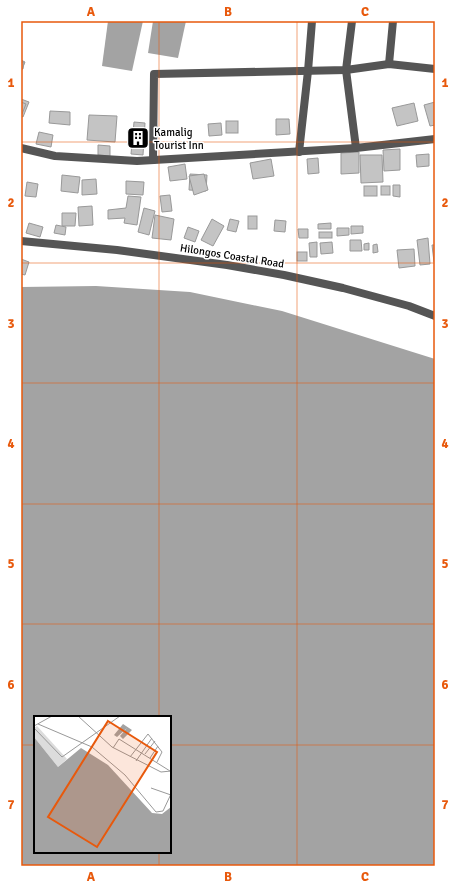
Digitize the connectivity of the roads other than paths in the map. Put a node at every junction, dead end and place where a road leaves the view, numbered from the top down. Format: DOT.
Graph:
graph roads {
  1 [pos="312,21"];
  2 [pos="352,21"];
  3 [pos="393,21"];
  4 [pos="389,64"];
  5 [pos="435,69"];
  6 [pos="346,70"];
  7 [pos="308,71"];
  8 [pos="435,139"];
  9 [pos="21,148"];
  10 [pos="356,148"];
  11 [pos="299,152"];
  12 [pos="153,160"];
  13 [pos="21,241"];
  14 [pos="435,316"];
  1 -- 7 [label="street"];
  2 -- 6 [label="street"];
  3 -- 4 [label="street"];
  4 -- 5 [label="street"];
  4 -- 6 [label="street"];
  6 -- 7 [label="street"];
  6 -- 10 [label="street"];
  7 -- 11 [label="street"];
  7 -- 12 [label="street"];
  8 -- 10 [label="street"];
  9 -- 12 [label="street"];
  10 -- 11 [label="street"];
  11 -- 12 [label="street"];
  13 -- 14 [label="street, Hilongos Coastal Road"];
}
